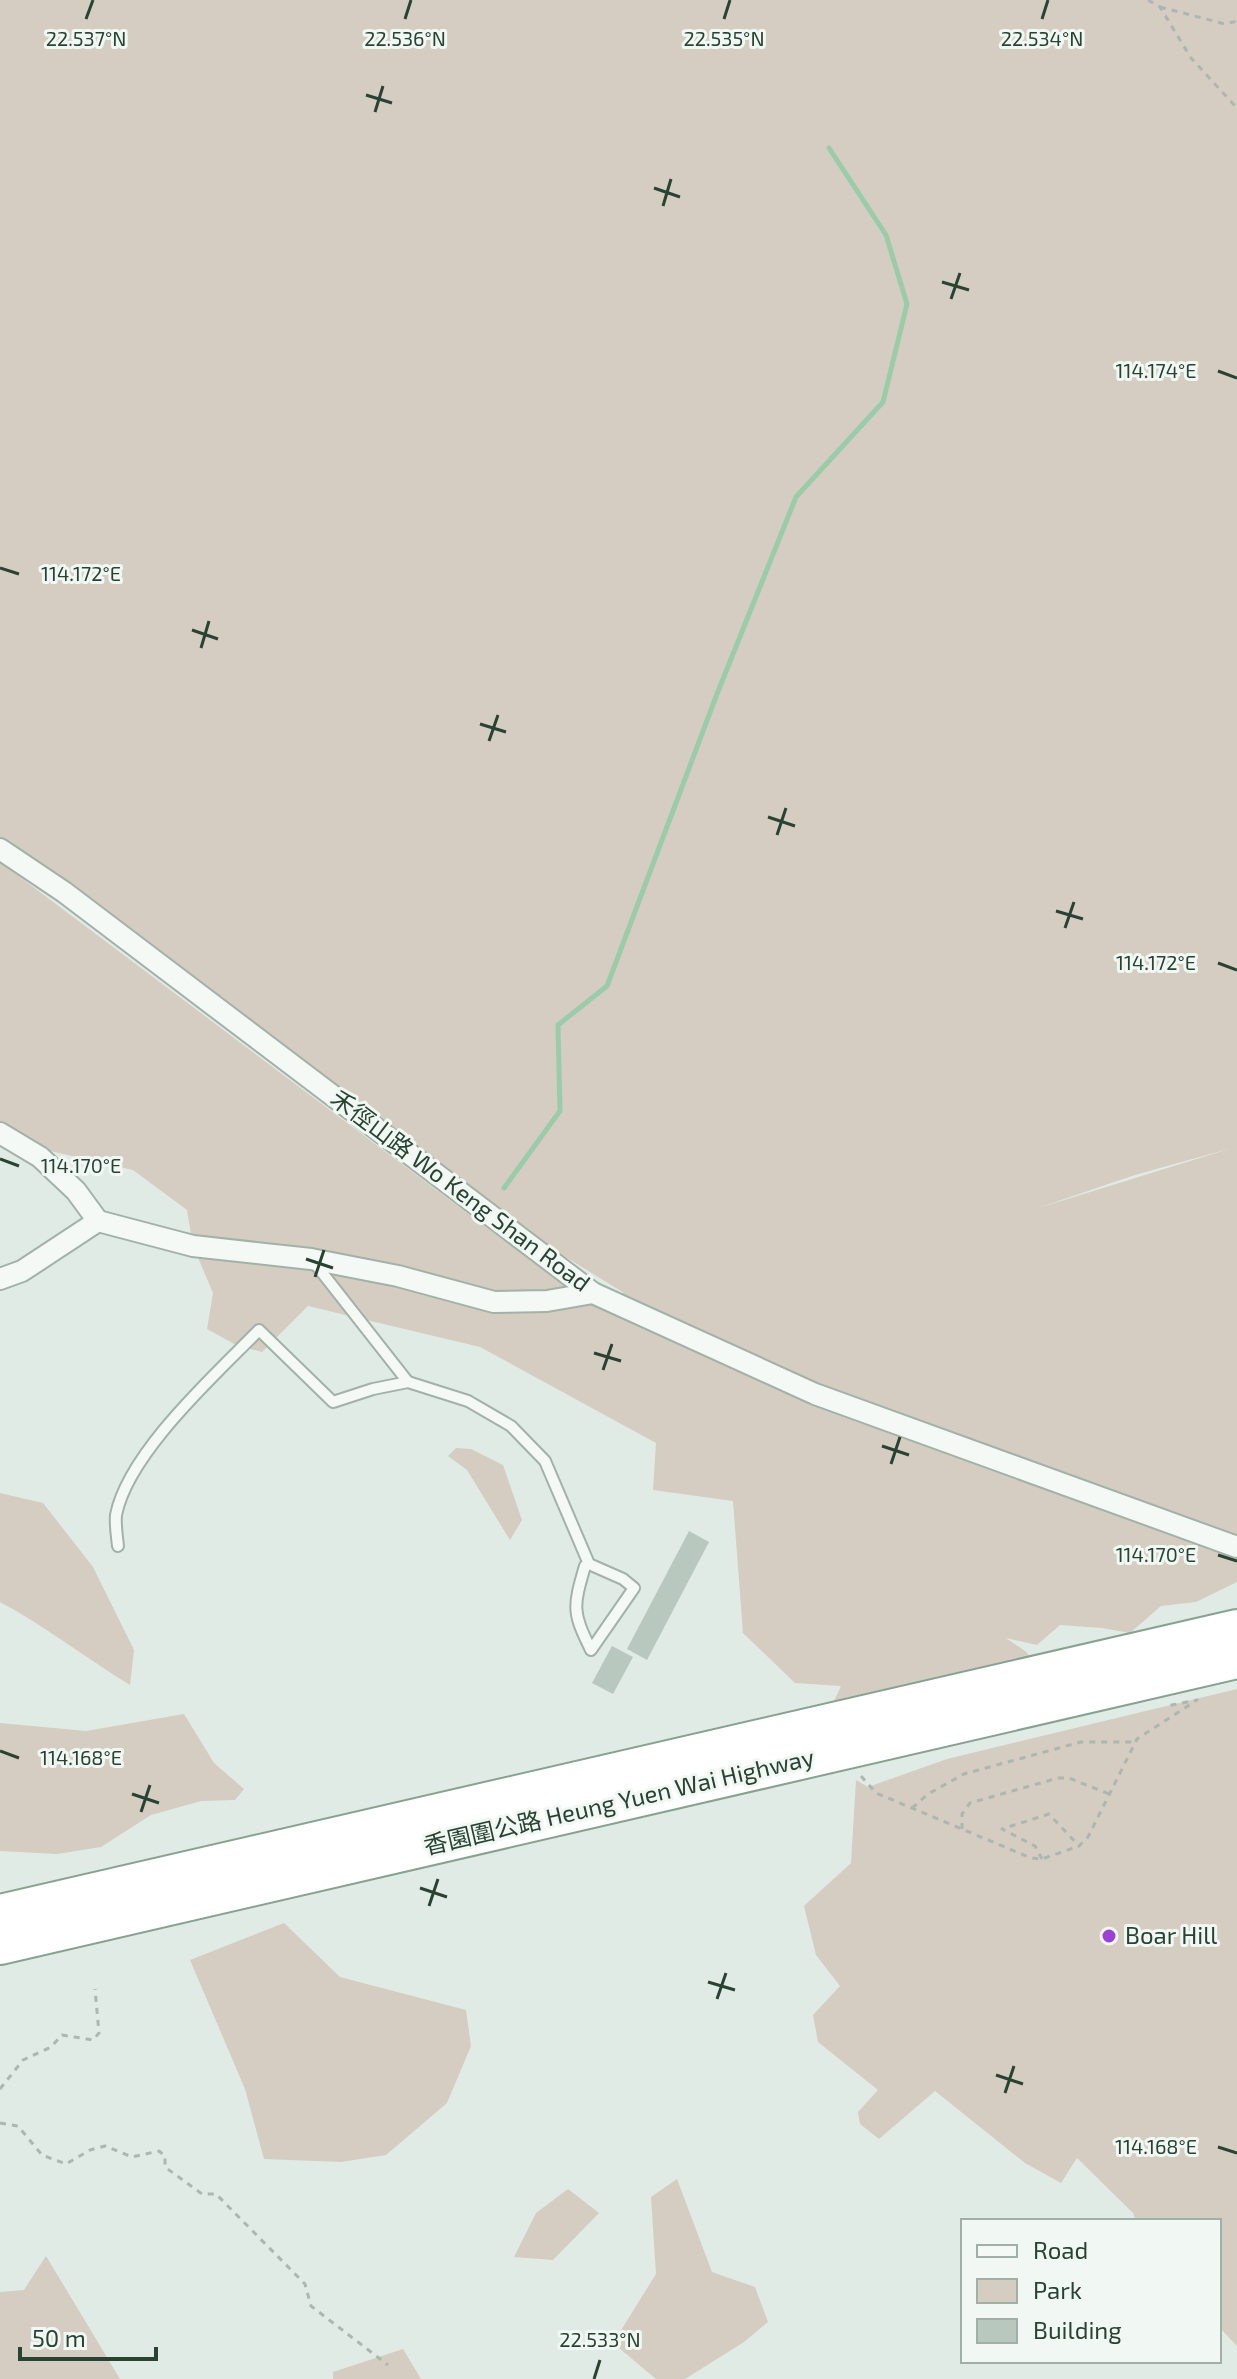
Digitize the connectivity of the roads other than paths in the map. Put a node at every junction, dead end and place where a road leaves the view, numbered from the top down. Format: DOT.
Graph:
graph roads {
  1 [pos="0,849"];
  2 [pos="0,1133"];
  3 [pos="98,1221"];
  4 [pos="311,1259"];
  5 [pos="0,1279"];
  6 [pos="593,1293"];
  7 [pos="408,1382"];
  8 [pos="118,1546"];
  9 [pos="1237,1547"];
  10 [pos="589,1564"];
  11 [pos="1234,1644"];
  12 [pos="699,1768"];
  13 [pos="0,1914"];
  14 [pos="0,1945"];
  1 -- 6 [label="street, 禾徑山路 Wo Keng Shan Road"];
  2 -- 3 [label="street"];
  3 -- 4 [label="street"];
  3 -- 5 [label="street"];
  4 -- 6 [label="street"];
  4 -- 7 [label="lane"];
  6 -- 9 [label="street, 禾徑山路 Wo Keng Shan Road"];
  7 -- 8 [label="lane"];
  7 -- 10 [label="lane"];
  10 -- 10 [label="lane"];
  11 -- 12 [label="highway, 香園圍公路 Heung Yuen Wai Highway"];
  12 -- 13 [label="highway, 香園圍公路 Heung Yuen Wai Highway"];
  12 -- 14 [label="highway, 香園圍公路 Heung Yuen Wai Highway"];
}
